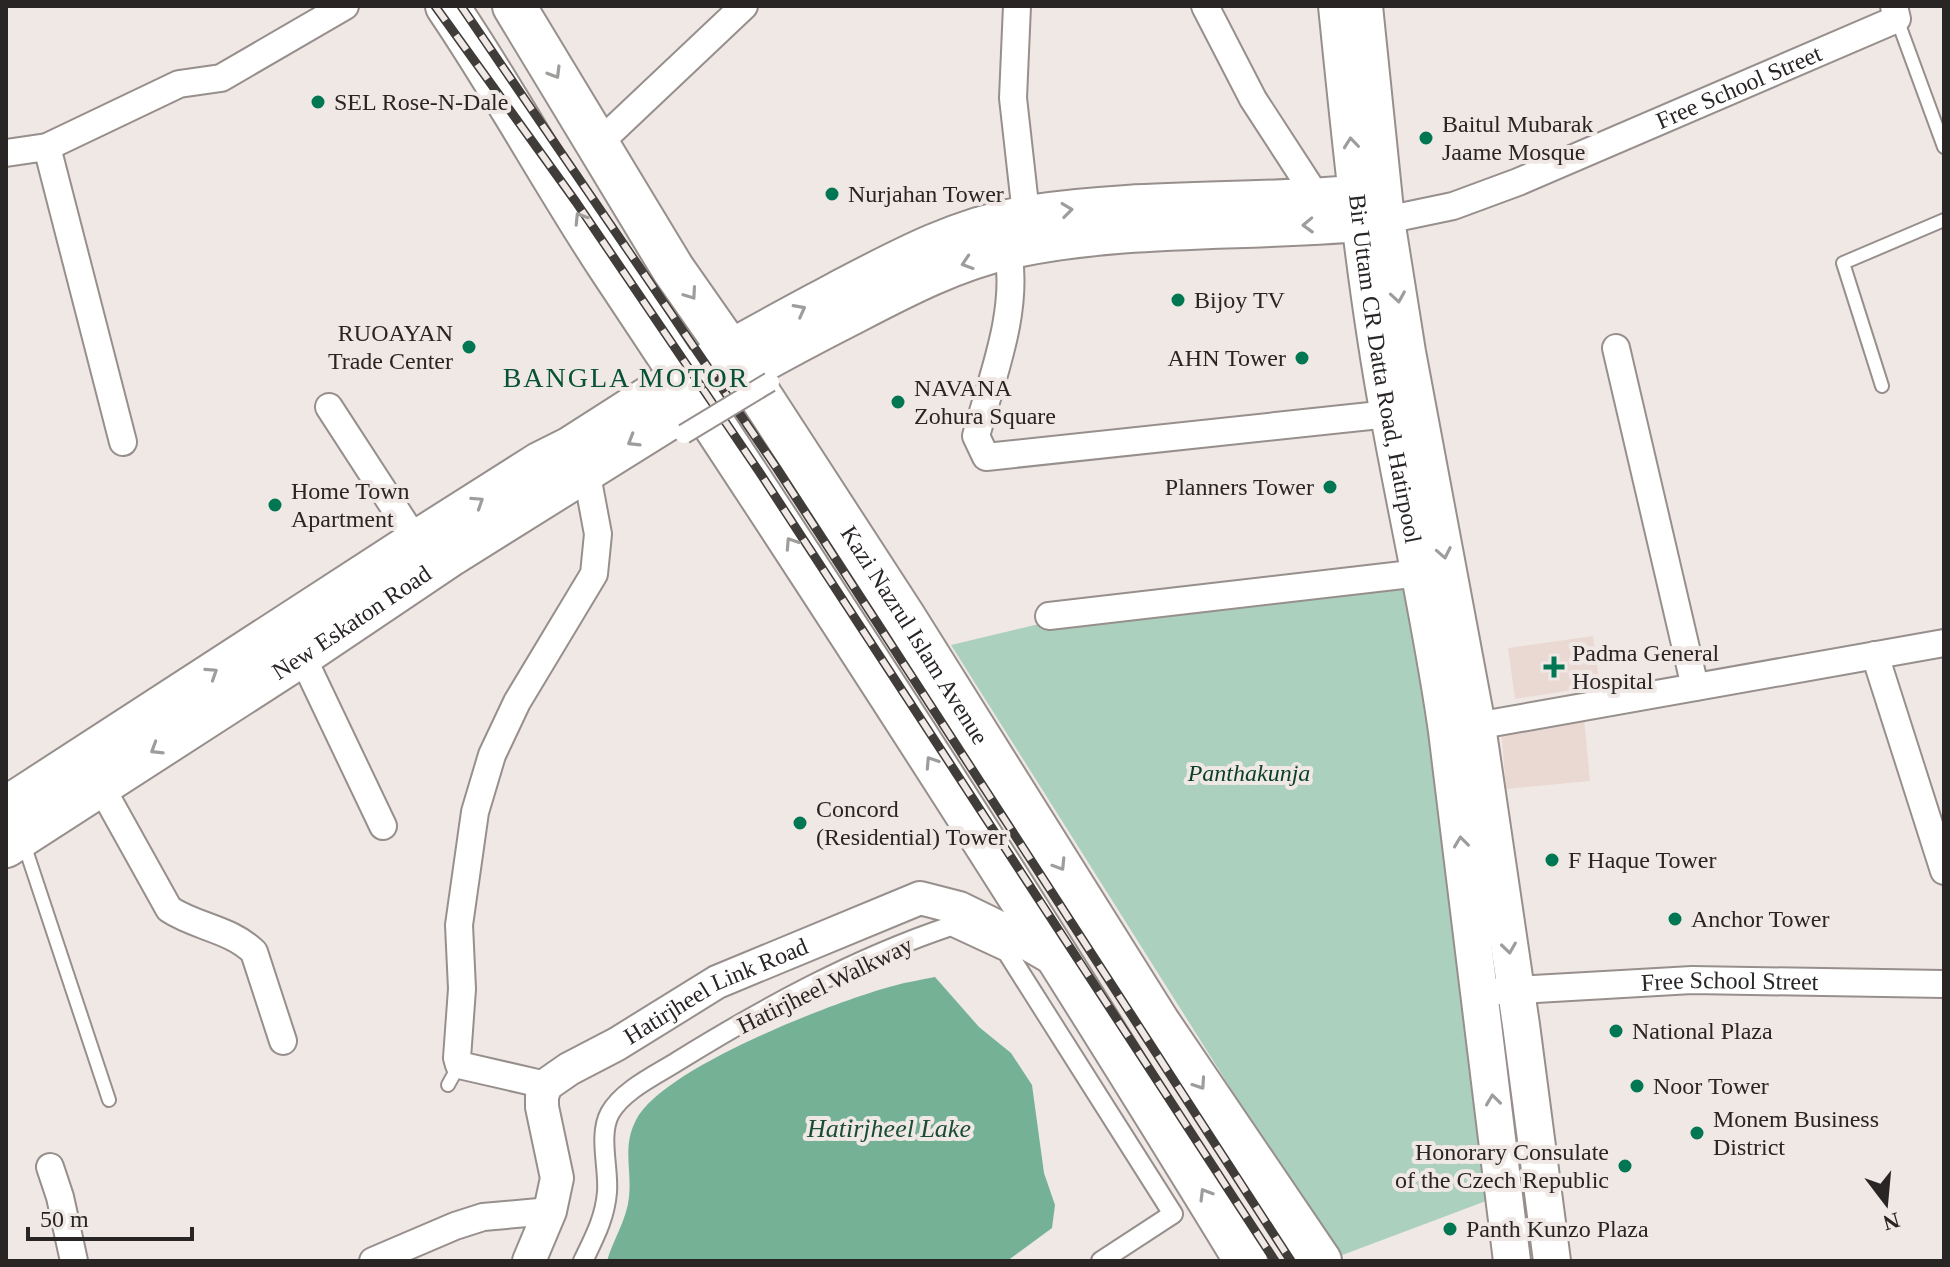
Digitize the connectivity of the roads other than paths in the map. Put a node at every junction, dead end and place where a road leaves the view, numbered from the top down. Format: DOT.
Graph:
graph roads {
  1 [pos="345,6"];
  2 [pos="447,6"];
  3 [pos="514,6"];
  4 [pos="744,6"];
  5 [pos="1017,6"];
  6 [pos="1205,6"];
  7 [pos="1337,6"];
  8 [pos="1364,6"];
  9 [pos="1895,13"];
  10 [pos="598,144"];
  11 [pos="47,147"];
  12 [pos="1944,147"];
  13 [pos="6,153"];
  14 [pos="1316,196"];
  15 [pos="1371,208"];
  16 [pos="1026,214"];
  17 [pos="1944,220"];
  18 [pos="1008,251"];
  19 [pos="609,266"];
  20 [pos="1616,348"];
  21 [pos="748,368"];
  22 [pos="1882,386"];
  23 [pos="678,404"];
  24 [pos="329,407"];
  25 [pos="1389,414"];
  26 [pos="123,442"];
  27 [pos="539,463"];
  28 [pos="586,470"];
  29 [pos="435,542"];
  30 [pos="1420,573"];
  31 [pos="1049,616"];
  32 [pos="1944,643"];
  33 [pos="1875,655"];
  34 [pos="302,656"];
  35 [pos="1695,687"];
  36 [pos="188,709"];
  37 [pos="1462,728"];
  38 [pos="100,785"];
  39 [pos="383,826"];
  40 [pos="11,830"];
  41 [pos="1944,871"];
  42 [pos="1059,962"];
  43 [pos="1944,984"];
  44 [pos="1516,989"];
  45 [pos="1480,993"];
  46 [pos="283,1041"];
  47 [pos="546,1085"];
  48 [pos="109,1100"];
  49 [pos="50,1167"];
  50 [pos="539,1237"];
  51 [pos="1551,1254"];
  52 [pos="1512,1257"];
  53 [pos="74,1261"];
  54 [pos="373,1261"];
  55 [pos="583,1261"];
  56 [pos="1101,1261"];
  57 [pos="1246,1261"];
  58 [pos="1320,1261"];
  1 -- 11 [label="street"];
  19 -- 2 [label="highway, one-way"];
  3 -- 10 [label="highway, Kazi Nazrul Islam Avenue, one-way"];
  4 -- 10 [label="street"];
  5 -- 16 [label="street"];
  6 -- 14 [label="street"];
  15 -- 7 [label="main road, Bir Uttam CR Datta Road, Hatirpool, one-way"];
  8 -- 15 [label="main road, Bir Uttam CR Datta Road, Hatirpool"];
  9 -- 12 [label="lane"];
  9 -- 15 [label="street, Free School Street"];
  10 -- 21 [label="highway, Kazi Nazrul Islam Avenue, one-way"];
  11 -- 13 [label="street"];
  11 -- 26 [label="street"];
  14 -- 15 [label="main road"];
  16 -- 14 [label="main road, one-way"];
  15 -- 18 [label="main road, one-way"];
  15 -- 25 [label="main road, Bir Uttam CR Datta Road, Hatirpool"];
  15 -- 37 [label="main road, Bir Uttam CR Datta Road, Hatirpool, one-way"];
  21 -- 16 [label="main road, one-way"];
  17 -- 22 [label="lane"];
  18 -- 21 [label="main road, one-way"];
  18 -- 25 [label="street"];
  19 -- 23 [label="highway"];
  19 -- 27 [label="main road"];
  20 -- 35 [label="street"];
  21 -- 23 [label="main road"];
  21 -- 58 [label="highway, Kazi Nazrul Islam Avenue, one-way"];
  23 -- 27 [label="main road, New Eskaton Road"];
  23 -- 28 [label="main road, New Eskaton Road, one-way"];
  42 -- 23 [label="highway, one-way"];
  24 -- 29 [label="street"];
  25 -- 30 [label="main road, Bir Uttam CR Datta Road, Hatirpool"];
  29 -- 27 [label="main road, New Eskaton Road, one-way"];
  28 -- 29 [label="main road, New Eskaton Road"];
  28 -- 47 [label="street"];
  29 -- 34 [label="main road, New Eskaton Road"];
  36 -- 29 [label="main road, New Eskaton Road, one-way"];
  30 -- 31 [label="street"];
  30 -- 37 [label="main road, Bir Uttam CR Datta Road, Hatirpool"];
  32 -- 33 [label="street"];
  33 -- 35 [label="street"];
  33 -- 41 [label="street"];
  34 -- 36 [label="main road, New Eskaton Road"];
  34 -- 39 [label="street"];
  35 -- 37 [label="street"];
  36 -- 38 [label="main road, New Eskaton Road, one-way"];
  36 -- 40 [label="main road, New Eskaton Road"];
  37 -- 44 [label="main road, Bir Uttam CR Datta Road, Hatirpool, one-way"];
  45 -- 37 [label="main road, Bir Uttam CR Datta Road, Hatirpool, one-way"];
  38 -- 40 [label="main road, New Eskaton Road"];
  38 -- 46 [label="street"];
  40 -- 48 [label="lane"];
  42 -- 47 [label="street, Hatirjheel Link Road"];
  57 -- 42 [label="highway, one-way"];
  43 -- 44 [label="street, Free School Street"];
  44 -- 45 [label="street"];
  44 -- 51 [label="main road, Bir Uttam CR Datta Road, Hatirpool"];
  52 -- 45 [label="main road, Bir Uttam CR Datta Road, Hatirpool, one-way"];
  47 -- 50 [label="street"];
  49 -- 53 [label="street"];
  50 -- 54 [label="street"];
  51 -- 52 [label="main road"];
  55 -- 56 [label="street, Hatirjheel Walkway"];
}
